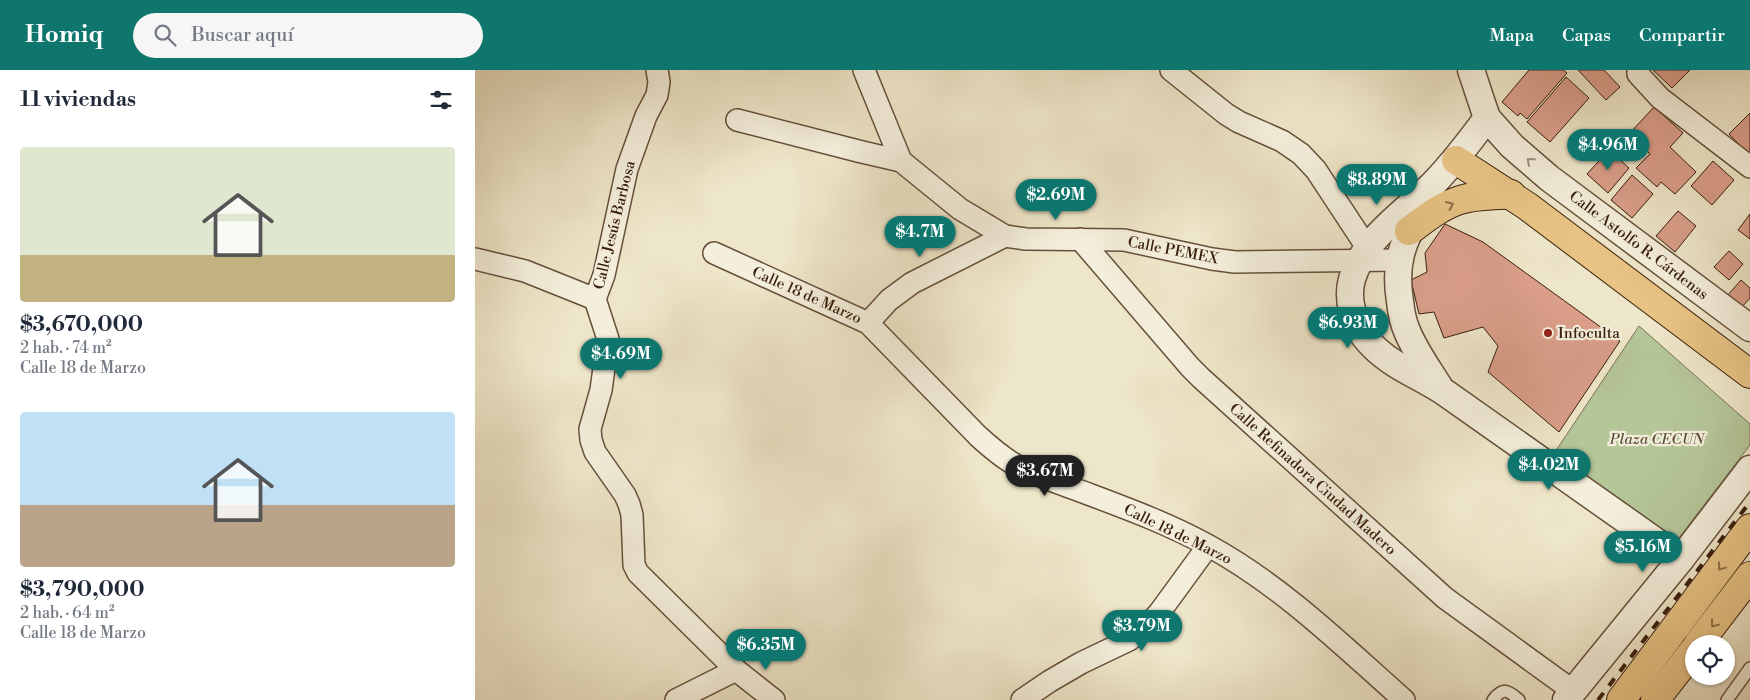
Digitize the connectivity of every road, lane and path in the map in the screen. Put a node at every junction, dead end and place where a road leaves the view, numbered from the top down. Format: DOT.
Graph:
graph roads {
  1 [pos="657,70"];
  2 [pos="1171,70"];
  3 [pos="1471,70"];
  4 [pos="1638,70"];
  5 [pos="868,72"];
  6 [pos="1487,118"];
  7 [pos="737,120"];
  8 [pos="901,160"];
  9 [pos="1456,160"];
  10 [pos="1750,167"];
  11 [pos="1433,185"];
  12 [pos="1519,200"];
  13 [pos="1409,231"];
  14 [pos="1005,236"];
  15 [pos="1079,239"];
  16 [pos="714,254"];
  17 [pos="1364,255"];
  18 [pos="475,259"];
  19 [pos="1399,260"];
  20 [pos="595,298"];
  21 [pos="868,323"];
  22 [pos="1750,328"];
  23 [pos="1406,330"];
  24 [pos="1367,341"];
  25 [pos="1744,366"];
  26 [pos="1440,389"];
  27 [pos="1750,391"];
  28 [pos="1750,469"];
  29 [pos="1750,528"];
  30 [pos="1209,546"];
  31 [pos="1681,559"];
  32 [pos="1750,576"];
  33 [pos="1705,635"];
  34 [pos="1685,662"];
  35 [pos="1750,668"];
  36 [pos="736,670"];
  37 [pos="1569,695"];
  38 [pos="676,700"];
  39 [pos="774,700"];
  40 [pos="1022,700"];
  41 [pos="1404,700"];
  42 [pos="1493,700"];
  43 [pos="1519,700"];
  44 [pos="1621,700"];
  45 [pos="1655,700"];
  46 [pos="1727,700"];
  1 -- 20 [label="street, Calle Jesús Barbosa"];
  2 -- 17 [label="street"];
  3 -- 6 [label="street, Calle Astolfo R. Cárdenas"];
  4 -- 10 [label="street"];
  5 -- 8 [label="street"];
  6 -- 9 [label="street"];
  22 -- 6 [label="street, Calle Astolfo R. Cárdenas, one-way"];
  7 -- 8 [label="street, Calle PEMEX"];
  8 -- 14 [label="street, Calle PEMEX"];
  9 -- 11 [label="street"];
  9 -- 12 [label="highway"];
  11 -- 13 [label="street"];
  11 -- 17 [label="street"];
  13 -- 12 [label="highway, one-way"];
  12 -- 25 [label="highway"];
  13 -- 19 [label="street"];
  14 -- 15 [label="street, Calle PEMEX"];
  14 -- 21 [label="street"];
  15 -- 17 [label="street, Calle PEMEX"];
  15 -- 37 [label="street, Calle Refinadora Ciudad Madero"];
  16 -- 21 [label="street, Calle 18 de Marzo"];
  17 -- 19 [label="street, Calle PEMEX"];
  17 -- 24 [label="street"];
  18 -- 20 [label="street"];
  19 -- 23 [label="street"];
  20 -- 36 [label="street, Calle Jesús Barbosa"];
  21 -- 30 [label="street, Calle 18 de Marzo"];
  23 -- 24 [label="street"];
  23 -- 26 [label="street"];
  24 -- 26 [label="street"];
  25 -- 27 [label="highway"];
  26 -- 31 [label="street"];
  28 -- 31 [label="street"];
  29 -- 44 [label="highway, one-way"];
  30 -- 40 [label="street"];
  30 -- 41 [label="street, Calle 18 de Marzo"];
  31 -- 37 [label="street"];
  32 -- 33 [label="highway, one-way"];
  34 -- 45 [label="highway"];
  35 -- 46 [label="lane"];
  36 -- 38 [label="street"];
  36 -- 39 [label="street, Calle Jesús Barbosa"];
  42 -- 43 [label="lane"];
}
